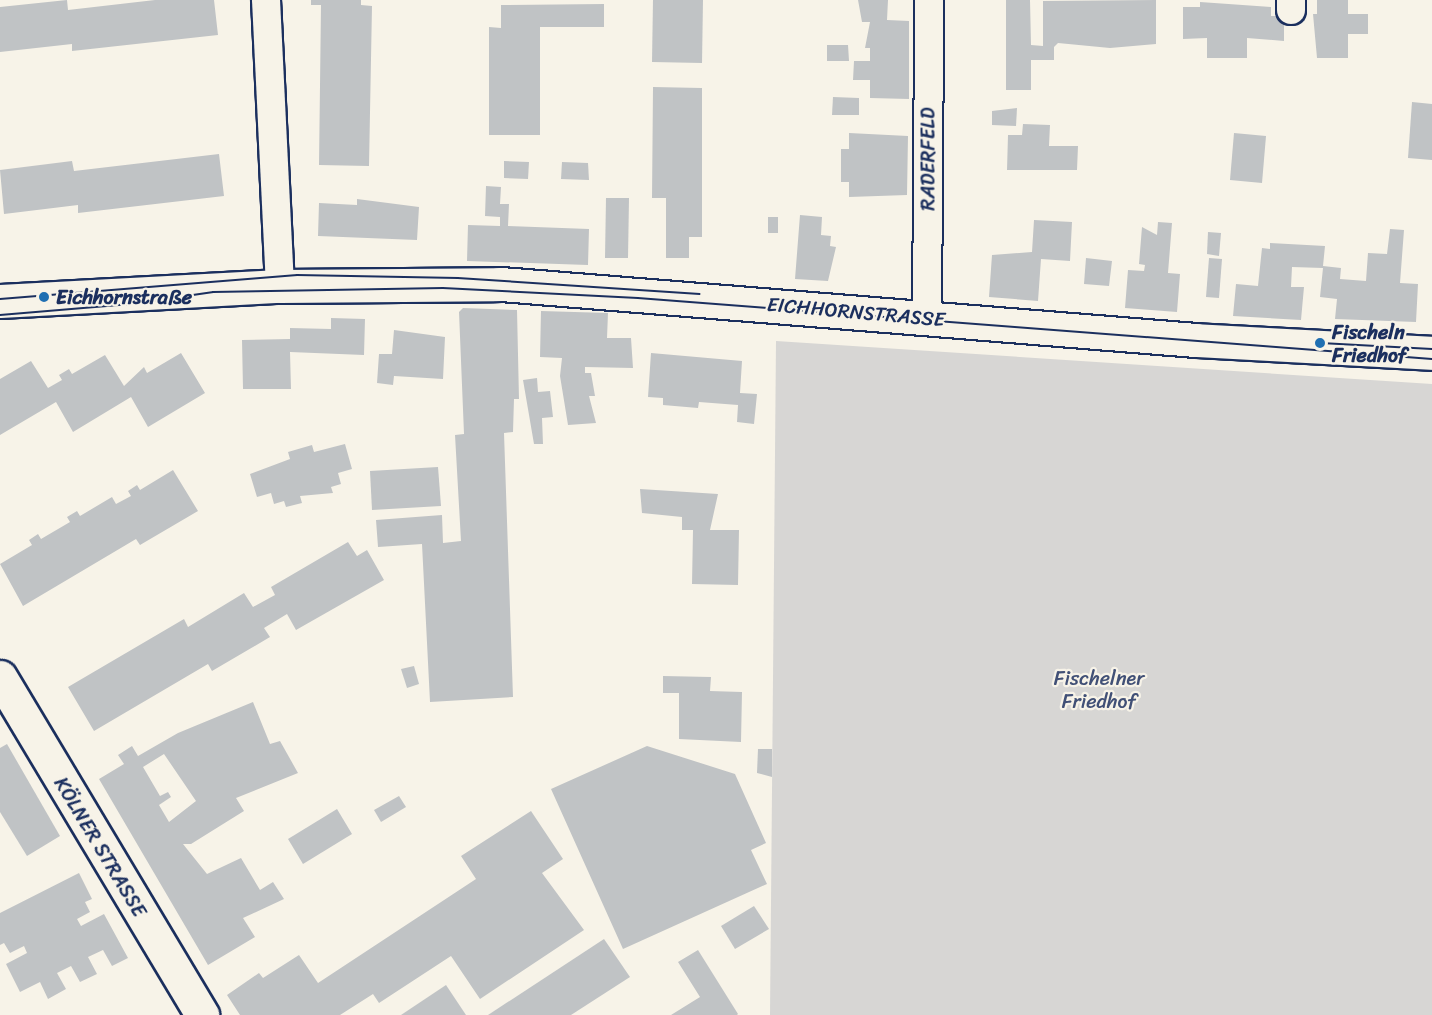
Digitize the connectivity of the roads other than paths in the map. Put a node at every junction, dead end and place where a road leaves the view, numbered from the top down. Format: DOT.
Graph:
graph roads {
  1 [pos="266,0"];
  2 [pos="929,0"];
  3 [pos="280,286"];
  4 [pos="0,301"];
  5 [pos="927,318"];
  6 [pos="1432,353"];
  7 [pos="0,677"];
  8 [pos="202,1015"];
  1 -- 3 [label="street"];
  2 -- 5 [label="street, RADERFELD"];
  3 -- 4 [label="street, EICHHORNSTRASSE"];
  3 -- 5 [label="street, EICHHORNSTRASSE"];
  5 -- 6 [label="street, EICHHORNSTRASSE"];
  7 -- 8 [label="street, KÖLNER STRASSE"];
}
